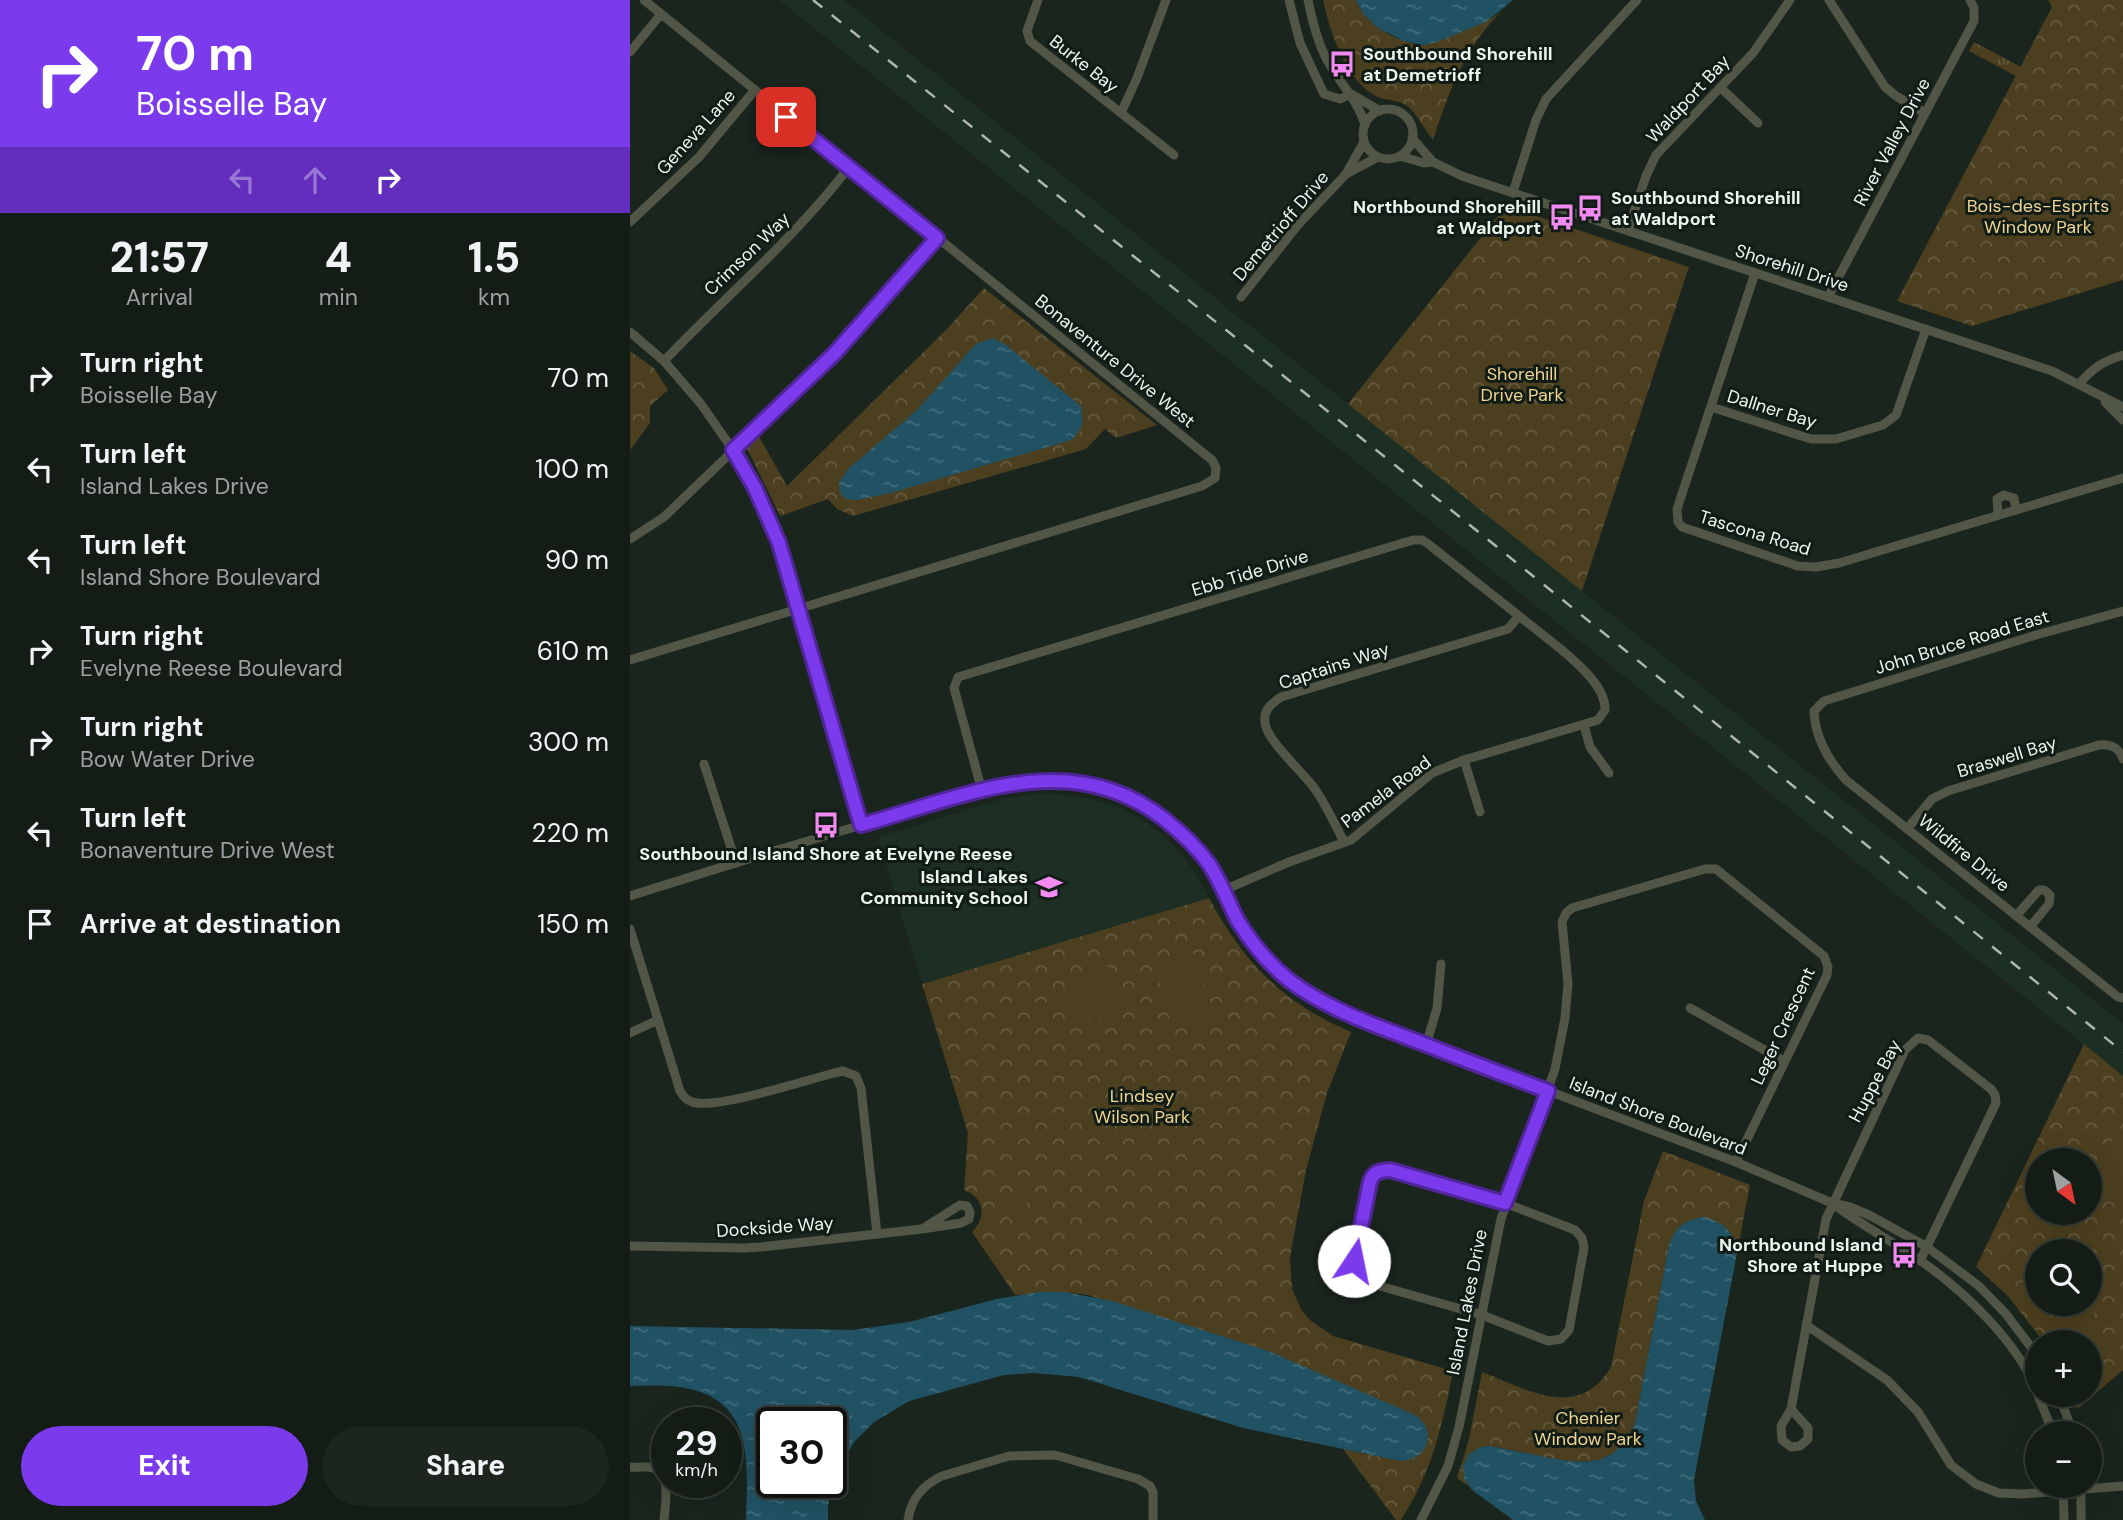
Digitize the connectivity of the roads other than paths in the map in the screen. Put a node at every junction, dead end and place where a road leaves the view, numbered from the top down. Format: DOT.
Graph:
graph roads {
  1 [pos="644,0"];
  2 [pos="1038,0"];
  3 [pos="1166,0"];
  4 [pos="1289,0"];
  5 [pos="1308,0"];
  6 [pos="1637,0"];
  7 [pos="1790,0"];
  8 [pos="1829,0"];
  9 [pos="1970,0"];
  10 [pos="661,14"];
  11 [pos="630,52"];
  12 [pos="1721,88"];
  13 [pos="754,91"];
  14 [pos="1351,94"];
  15 [pos="1380,111"];
  16 [pos="1121,113"];
  17 [pos="1925,113"];
  18 [pos="1758,123"];
  19 [pos="1365,125"];
  20 [pos="1412,138"];
  21 [pos="1364,142"];
  22 [pos="1174,155"];
  23 [pos="1400,156"];
  24 [pos="1378,157"];
  25 [pos="1433,162"];
  26 [pos="849,167"];
  27 [pos="1346,174"];
  28 [pos="1513,192"];
  29 [pos="630,222"];
  30 [pos="1628,230"];
  31 [pos="937,238"];
  32 [pos="1755,272"];
  33 [pos="1828,297"];
  34 [pos="1241,298"];
  35 [pos="1926,329"];
  36 [pos="630,332"];
  37 [pos="2123,355"];
  38 [pos="664,361"];
  39 [pos="2079,384"];
  40 [pos="2099,395"];
  41 [pos="1711,407"];
  42 [pos="2123,407"];
  43 [pos="2123,420"];
  44 [pos="733,450"];
  45 [pos="2123,478"];
  46 [pos="2016,510"];
  47 [pos="1998,515"];
  48 [pos="630,539"];
  49 [pos="799,608"];
  50 [pos="2123,611"];
  51 [pos="1520,616"];
  52 [pos="630,660"];
  53 [pos="1605,710"];
  54 [pos="1814,711"];
  55 [pos="1584,725"];
  56 [pos="2123,759"];
  57 [pos="1464,760"];
  58 [pos="704,764"];
  59 [pos="1609,773"];
  60 [pos="982,791"];
  61 [pos="1480,812"];
  62 [pos="861,825"];
  63 [pos="1908,829"];
  64 [pos="1344,842"];
  65 [pos="736,863"];
  66 [pos="1224,890"];
  67 [pos="630,896"];
  68 [pos="2017,916"];
  69 [pos="2030,927"];
  70 [pos="630,929"];
  71 [pos="1441,964"];
  72 [pos="2123,998"];
  73 [pos="1690,1008"];
  74 [pos="658,1020"];
  75 [pos="630,1033"];
  76 [pos="1426,1045"];
  77 [pos="1784,1061"];
  78 [pos="1548,1091"];
  79 [pos="1737,1162"];
  80 [pos="1505,1203"];
  81 [pos="1832,1203"];
  82 [pos="922,1229"];
  83 [pos="877,1234"];
  84 [pos="630,1246"];
  85 [pos="1927,1247"];
  86 [pos="1920,1261"];
  87 [pos="1482,1315"];
  88 [pos="1807,1325"];
  89 [pos="2025,1339"];
  90 [pos="2025,1371"];
  91 [pos="1791,1409"];
  92 [pos="630,1468"];
  93 [pos="2123,1486"];
  94 [pos="2102,1487"];
  95 [pos="2025,1494"];
  96 [pos="2064,1498"];
  97 [pos="2081,1498"];
  98 [pos="664,1520"];
  99 [pos="908,1520"];
  100 [pos="1153,1520"];
  101 [pos="1421,1520"];
  102 [pos="2064,1520"];
  103 [pos="2081,1520"];
  1 -- 10 [label="street, Bonaventure Drive West"];
  2 -- 16 [label="street, Burke Bay"];
  3 -- 16 [label="street, Burke Bay"];
  4 -- 14 [label="street, Shorehill Drive"];
  5 -- 14 [label="street, Shorehill Drive"];
  6 -- 28 [label="street"];
  7 -- 12 [label="street, Waldport Bay"];
  8 -- 17 [label="street"];
  9 -- 17 [label="street, River Valley Drive"];
  10 -- 11 [label="street"];
  10 -- 13 [label="street, Bonaventure Drive West"];
  12 -- 18 [label="street"];
  12 -- 30 [label="street, Waldport Bay"];
  13 -- 26 [label="street, Bonaventure Drive West"];
  13 -- 29 [label="street, Geneva Lane"];
  14 -- 15 [label="street, Shorehill Drive"];
  14 -- 19 [label="street, Shorehill Drive"];
  15 -- 19 [label="street"];
  15 -- 20 [label="street, Shorehill Drive"];
  16 -- 22 [label="street, Burke Bay"];
  17 -- 33 [label="street, River Valley Drive"];
  19 -- 21 [label="street, Shorehill Drive"];
  20 -- 23 [label="street"];
  20 -- 25 [label="street, Shorehill Drive"];
  21 -- 24 [label="street"];
  21 -- 27 [label="street, Demetrioff Drive"];
  23 -- 24 [label="street, Shorehill Drive"];
  23 -- 25 [label="street, Shorehill Drive"];
  24 -- 27 [label="street, Demetrioff Drive"];
  25 -- 28 [label="street, Shorehill Drive"];
  26 -- 31 [label="street, Bonaventure Drive West"];
  26 -- 38 [label="street, Crimson Way"];
  27 -- 34 [label="street, Demetrioff Drive"];
  28 -- 30 [label="street, Shorehill Drive"];
  30 -- 32 [label="street, Shorehill Drive"];
  31 -- 44 [label="street"];
  31 -- 49 [label="street, Bonaventure Drive West"];
  32 -- 33 [label="street, Shorehill Drive"];
  32 -- 41 [label="street, Tascona Road"];
  33 -- 35 [label="street, Shorehill Drive"];
  35 -- 39 [label="street, Shorehill Drive"];
  35 -- 41 [label="street, Dallner Bay"];
  36 -- 38 [label="street"];
  37 -- 39 [label="street"];
  38 -- 44 [label="street"];
  39 -- 40 [label="street, Shorehill Drive"];
  40 -- 42 [label="street, Shorehill Drive"];
  40 -- 43 [label="street, Shorehill Drive"];
  41 -- 47 [label="street, Tascona Road"];
  44 -- 48 [label="street"];
  44 -- 49 [label="street"];
  45 -- 46 [label="street, Tascona Road"];
  46 -- 47 [label="street, Tascona Road"];
  46 -- 47 [label="street, Tascona Road"];
  49 -- 52 [label="street"];
  49 -- 62 [label="street"];
  50 -- 54 [label="street, John Bruce Road East"];
  51 -- 53 [label="street, Ebb Tide Drive"];
  51 -- 60 [label="street, Ebb Tide Drive"];
  51 -- 64 [label="street, Captains Way"];
  53 -- 55 [label="street, Pamela Road"];
  54 -- 63 [label="street, Wildfire Drive"];
  55 -- 57 [label="street, Pamela Road"];
  55 -- 59 [label="street"];
  56 -- 63 [label="street, Braswell Bay"];
  57 -- 61 [label="street"];
  57 -- 64 [label="street, Pamela Road"];
  58 -- 65 [label="street"];
  60 -- 62 [label="street, Island Shore Boulevard"];
  60 -- 66 [label="street, Island Shore Boulevard"];
  62 -- 65 [label="street, Island Shore Boulevard"];
  63 -- 68 [label="street, Wildfire Drive"];
  64 -- 66 [label="street, Pamela Road"];
  65 -- 67 [label="street, Island Shore Boulevard"];
  66 -- 76 [label="street, Island Shore Boulevard"];
  68 -- 69 [label="street, Wildfire Drive"];
  68 -- 69 [label="street"];
  69 -- 72 [label="street, Wildfire Drive"];
  70 -- 74 [label="street"];
  71 -- 76 [label="street"];
  73 -- 77 [label="street"];
  74 -- 75 [label="street"];
  74 -- 83 [label="street"];
  76 -- 78 [label="street, Island Shore Boulevard"];
  77 -- 78 [label="street, Leger Crescent"];
  77 -- 79 [label="street, Leger Crescent"];
  78 -- 79 [label="street, Island Shore Boulevard"];
  78 -- 80 [label="street, Island Lakes Drive"];
  79 -- 81 [label="street, Island Shore Boulevard"];
  80 -- 87 [label="street, Island Lakes Drive"];
  80 -- 87 [label="street"];
  80 -- 87 [label="street"];
  81 -- 85 [label="street, Island Shore Boulevard"];
  81 -- 85 [label="street, Huppe Bay"];
  81 -- 86 [label="street, Island Shore Boulevard"];
  81 -- 88 [label="street"];
  82 -- 82 [label="street, Dockside Way"];
  82 -- 83 [label="street, Dockside Way"];
  83 -- 84 [label="street, Dockside Way"];
  85 -- 86 [label="street, Huppe Bay"];
  85 -- 89 [label="street, Island Shore Boulevard"];
  86 -- 90 [label="street, Island Shore Boulevard"];
  87 -- 101 [label="street, Island Lakes Drive"];
  88 -- 91 [label="street"];
  88 -- 95 [label="street"];
  92 -- 98 [label="street"];
  93 -- 94 [label="street"];
  96 -- 102 [label="street"];
  97 -- 103 [label="street"];
  99 -- 100 [label="street"];
}
